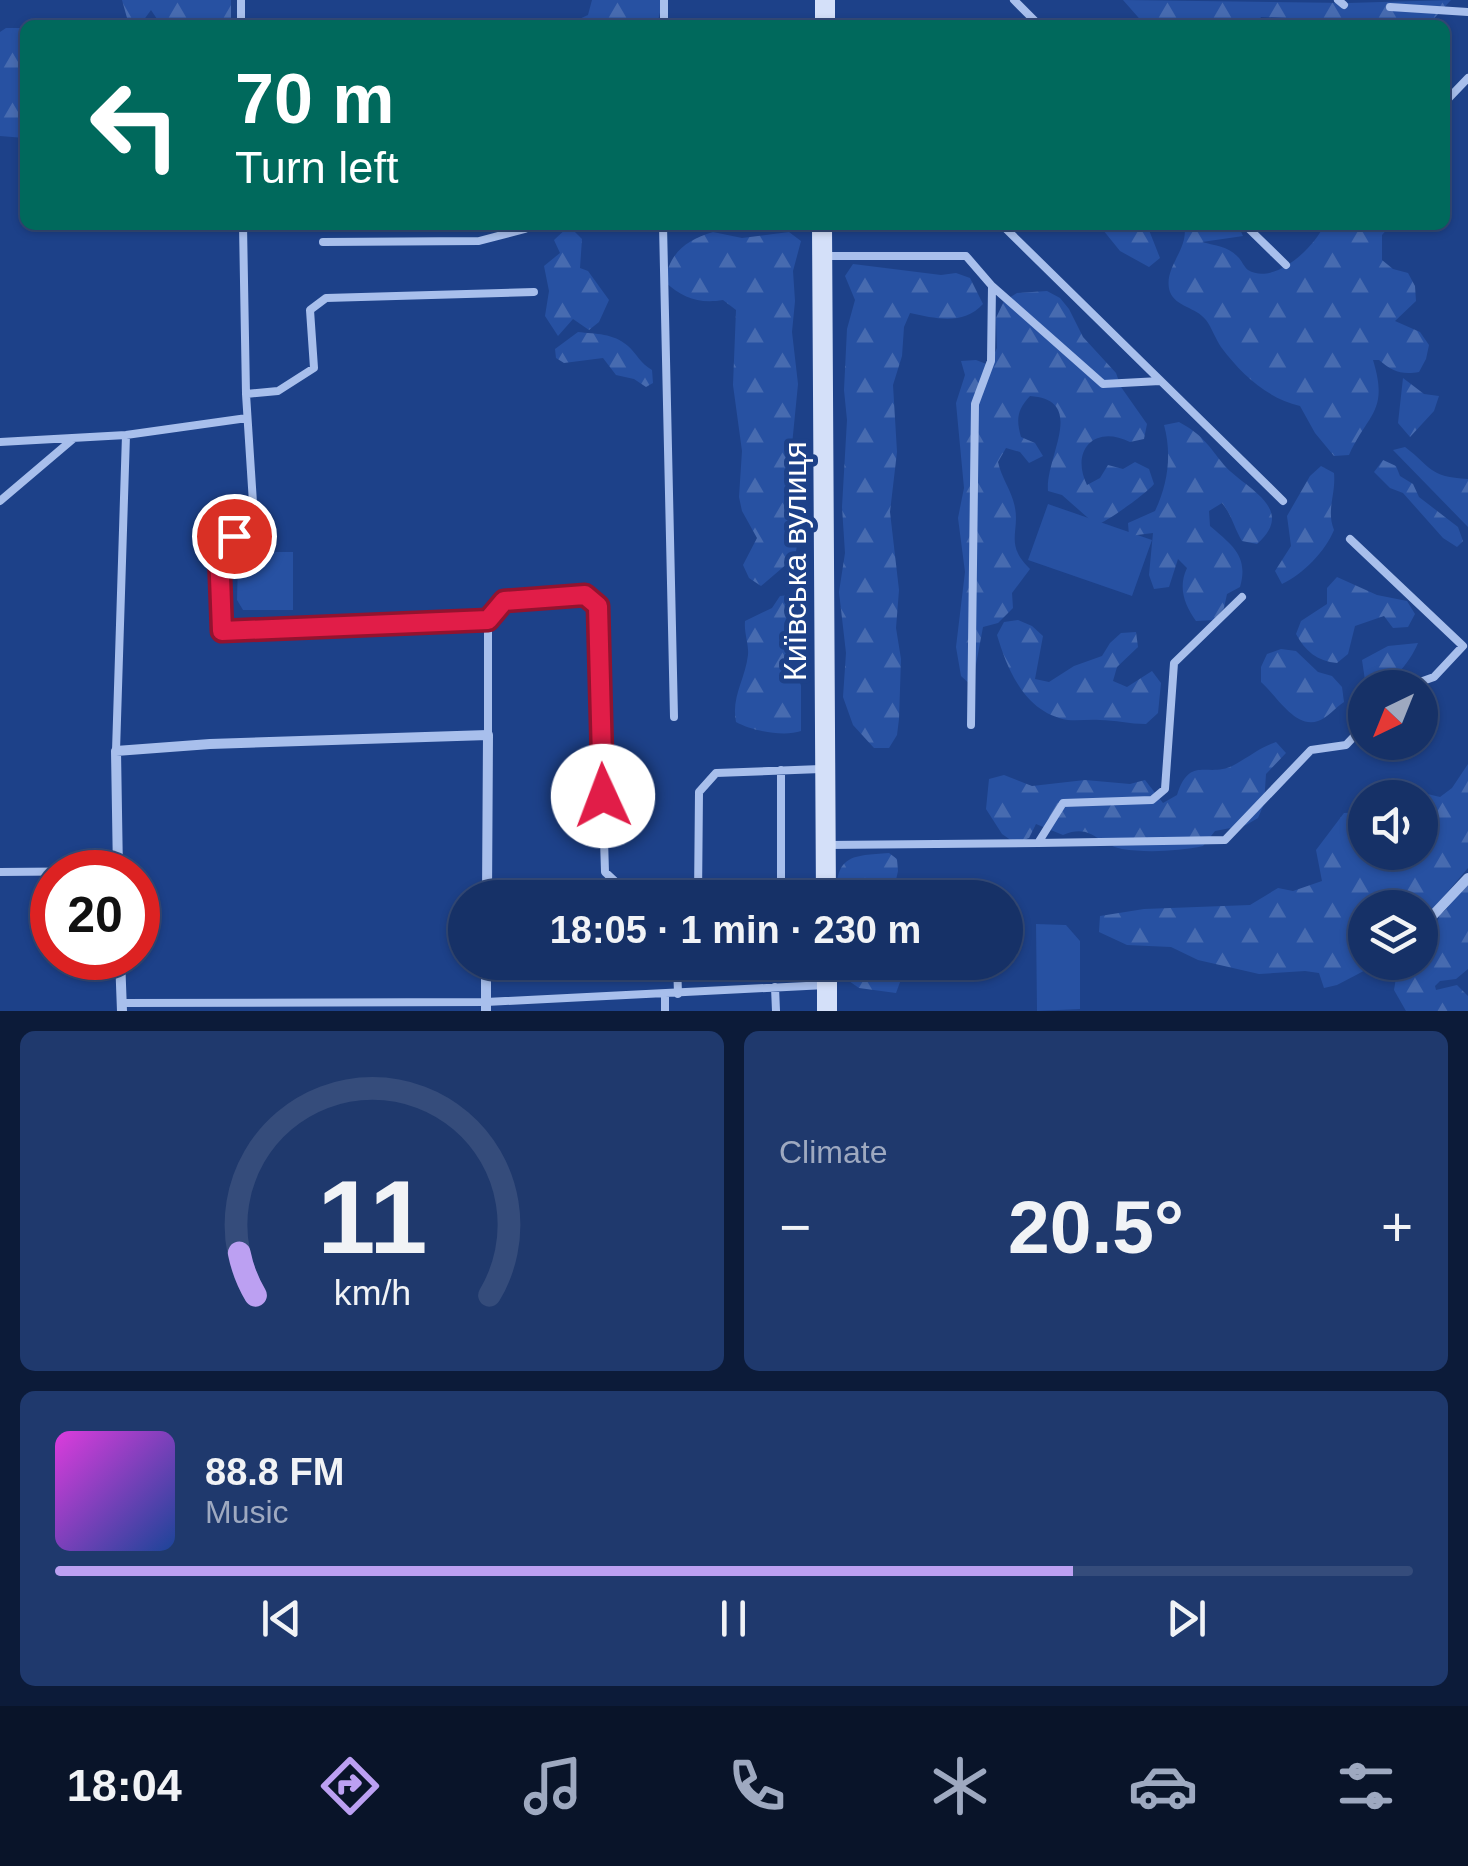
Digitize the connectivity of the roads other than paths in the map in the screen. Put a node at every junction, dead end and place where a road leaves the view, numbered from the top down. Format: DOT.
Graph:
graph roads {
  1 [pos="1014,0"];
  2 [pos="1390,8"];
  3 [pos="1468,12"];
  4 [pos="1034,20"];
  5 [pos="1468,78"];
  6 [pos="1450,97"];
  7 [pos="243,230"];
  8 [pos="521,230"];
  9 [pos="663,230"];
  10 [pos="822,230"];
  11 [pos="1007,230"];
  12 [pos="1249,230"];
  13 [pos="323,242"];
  14 [pos="822,256"];
  15 [pos="1286,265"];
  16 [pos="992,286"];
  17 [pos="534,292"];
  18 [pos="1160,380"];
  19 [pos="246,394"];
  20 [pos="247,418"];
  21 [pos="126,435"];
  22 [pos="73,438"];
  23 [pos="0,442"];
  24 [pos="0,501"];
  25 [pos="1283,501"];
  26 [pos="1350,539"];
  27 [pos="1242,598"];
  28 [pos="488,620"];
  29 [pos="1438,673"];
  30 [pos="674,717"];
  31 [pos="971,725"];
  32 [pos="488,734"];
  33 [pos="1348,743"];
  34 [pos="116,751"];
  35 [pos="826,769"];
  36 [pos="781,770"];
  37 [pos="1038,842"];
  38 [pos="826,845"];
  39 [pos="118,850"];
  40 [pos="0,872"];
  41 [pos="30,872"];
  42 [pos="1468,878"];
  43 [pos="487,880"];
  44 [pos="614,880"];
  45 [pos="698,880"];
  46 [pos="781,880"];
  47 [pos="826,880"];
  48 [pos="1438,909"];
  49 [pos="120,980"];
  50 [pos="486,980"];
  51 [pos="678,980"];
  52 [pos="798,980"];
  53 [pos="827,980"];
  54 [pos="775,987"];
  55 [pos="678,994"];
  56 [pos="665,995"];
  57 [pos="599,998"];
  58 [pos="486,1006"];
  59 [pos="121,1007"];
  60 [pos="599,1011"];
  61 [pos="665,1011"];
  62 [pos="776,1011"];
  63 [pos="826,1011"];
  1 -- 4 [label="lane"];
  2 -- 3 [label="lane"];
  5 -- 6 [label="lane"];
  7 -- 19 [label="lane"];
  8 -- 13 [label="lane"];
  9 -- 30 [label="lane"];
  10 -- 14 [label="main road, Київська вулиця"];
  11 -- 18 [label="lane"];
  12 -- 15 [label="lane"];
  14 -- 16 [label="lane"];
  14 -- 35 [label="main road, Київська вулиця"];
  16 -- 18 [label="lane"];
  16 -- 31 [label="lane"];
  17 -- 19 [label="lane"];
  18 -- 25 [label="lane"];
  19 -- 20 [label="lane"];
  20 -- 21 [label="lane"];
  20 -- 28 [label="lane"];
  21 -- 22 [label="lane"];
  21 -- 34 [label="lane"];
  22 -- 23 [label="lane"];
  22 -- 24 [label="lane"];
  26 -- 29 [label="lane"];
  27 -- 37 [label="lane"];
  28 -- 32 [label="lane"];
  28 -- 44 [label="lane"];
  32 -- 34 [label="street"];
  32 -- 43 [label="street"];
  33 -- 37 [label="lane"];
  34 -- 39 [label="street"];
  35 -- 36 [label="lane"];
  35 -- 38 [label="main road, Київська вулиця"];
  36 -- 45 [label="lane"];
  36 -- 46 [label="lane"];
  37 -- 38 [label="lane"];
  38 -- 47 [label="main road, Київська вулиця"];
  40 -- 41 [label="lane"];
  42 -- 48 [label="street"];
  49 -- 59 [label="street"];
  50 -- 58 [label="street"];
  51 -- 55 [label="lane"];
  52 -- 54 [label="lane"];
  53 -- 63 [label="main road"];
  54 -- 55 [label="lane"];
  54 -- 62 [label="lane"];
  55 -- 56 [label="lane"];
  56 -- 57 [label="lane"];
  56 -- 61 [label="lane"];
  57 -- 58 [label="lane"];
  57 -- 60 [label="lane"];
  58 -- 59 [label="lane"];
}
